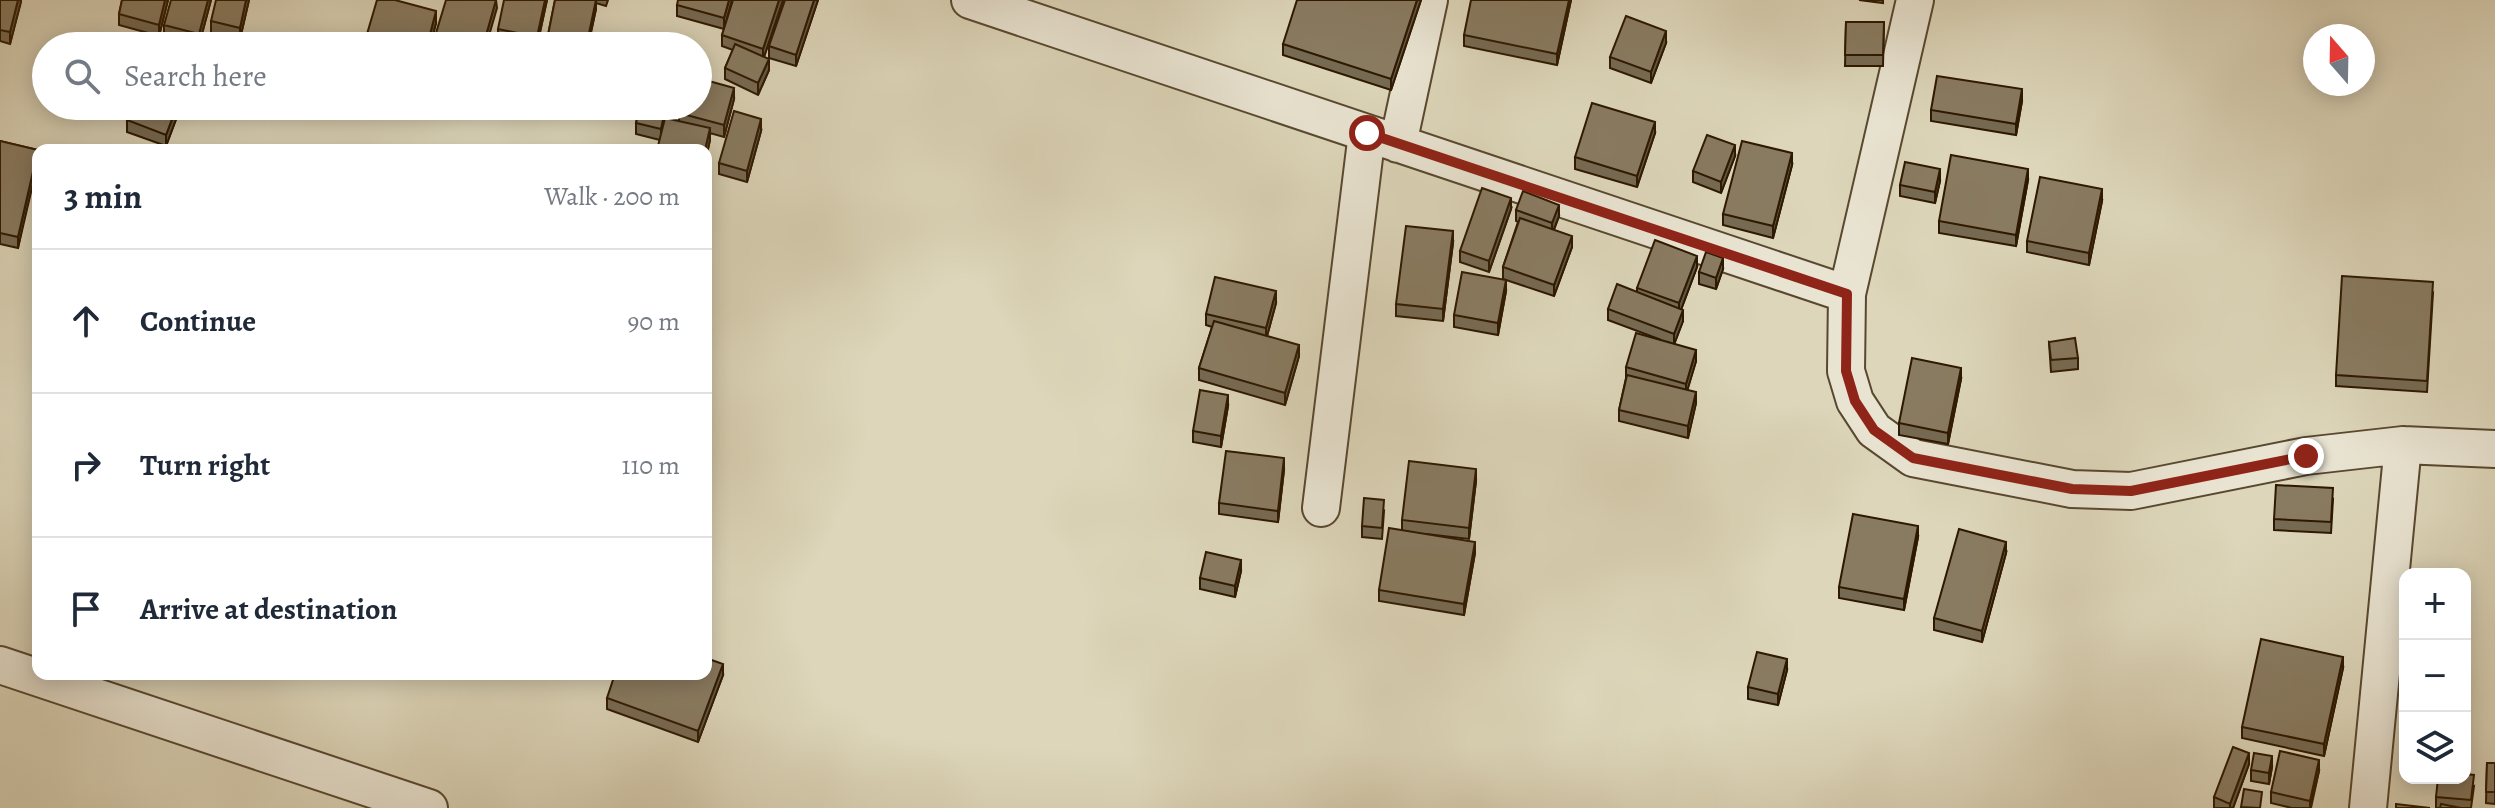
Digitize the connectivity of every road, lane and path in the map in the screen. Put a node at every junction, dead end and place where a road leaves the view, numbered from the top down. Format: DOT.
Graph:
graph roads {
  1 [pos="970,0"];
  2 [pos="1429,0"];
  3 [pos="1915,0"];
  4 [pos="1382,138"];
  5 [pos="1847,294"];
  6 [pos="2403,445"];
  7 [pos="2495,449"];
  8 [pos="1321,508"];
  9 [pos="0,665"];
  10 [pos="32,676"];
  11 [pos="45,680"];
  12 [pos="429,808"];
  13 [pos="2368,808"];
  1 -- 4 [label="street"];
  2 -- 4 [label="street"];
  3 -- 5 [label="street"];
  4 -- 5 [label="street"];
  4 -- 8 [label="street"];
  5 -- 6 [label="street"];
  6 -- 7 [label="street"];
  6 -- 13 [label="street"];
  9 -- 10 [label="street"];
  11 -- 12 [label="street"];
}
